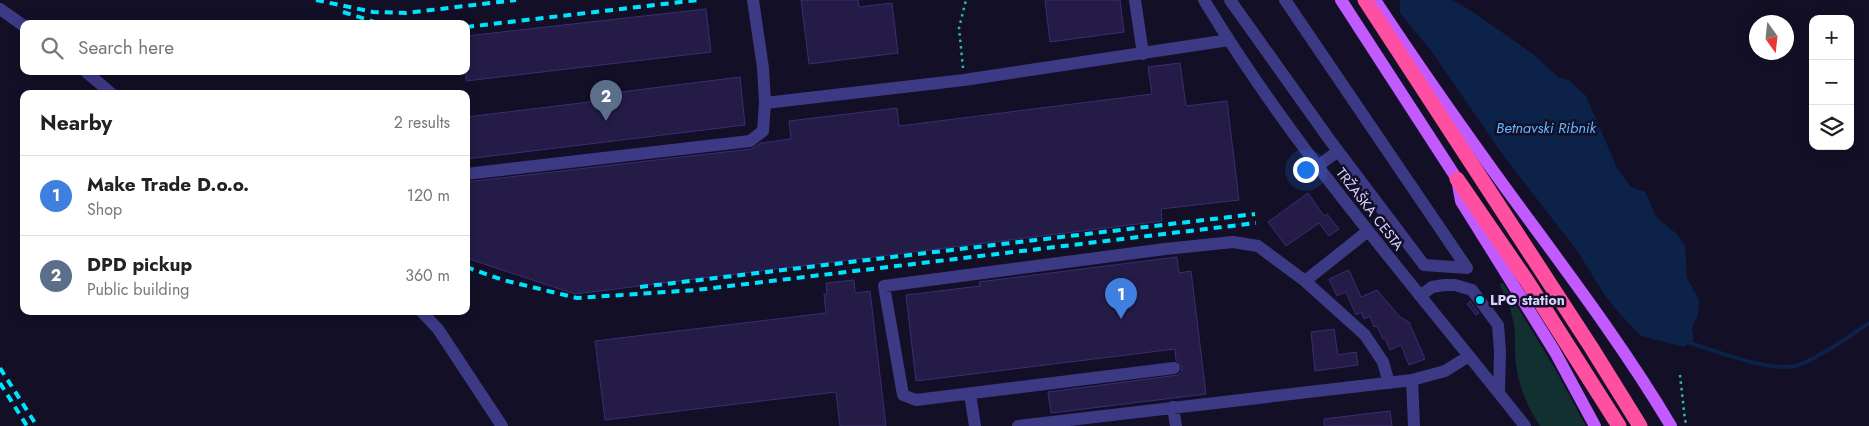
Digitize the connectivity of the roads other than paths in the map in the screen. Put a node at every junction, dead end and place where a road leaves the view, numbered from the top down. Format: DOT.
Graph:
graph roads {
  1 [pos="753,0"];
  2 [pos="1135,0"];
  3 [pos="1204,0"];
  4 [pos="1230,0"];
  5 [pos="1284,0"];
  6 [pos="1341,0"];
  7 [pos="1365,0"];
  8 [pos="1376,0"];
  9 [pos="0,9"];
  10 [pos="20,23"];
  11 [pos="1229,40"];
  12 [pos="1143,54"];
  13 [pos="90,75"];
  14 [pos="107,90"];
  15 [pos="765,103"];
  16 [pos="1338,151"];
  17 [pos="1318,166"];
  18 [pos="470,174"];
  19 [pos="1457,179"];
  20 [pos="1368,231"];
  21 [pos="1305,281"];
  22 [pos="1420,296"];
  23 [pos="424,315"];
  24 [pos="1469,356"];
  25 [pos="1174,368"];
  26 [pos="1412,380"];
  27 [pos="1388,383"];
  28 [pos="1499,393"];
  29 [pos="970,394"];
  30 [pos="1173,407"];
  31 [pos="502,426"];
  32 [pos="975,426"];
  33 [pos="1018,426"];
  34 [pos="1176,426"];
  35 [pos="1414,426"];
  36 [pos="1525,426"];
  37 [pos="1595,426"];
  38 [pos="1619,426"];
  39 [pos="1640,426"];
  40 [pos="1671,426"];
  1 -- 15 [label="street"];
  2 -- 12 [label="street"];
  3 -- 11 [label="street, TRŽAŠKA CESTA"];
  4 -- 16 [label="street"];
  5 -- 16 [label="street"];
  6 -- 19 [label="main road"];
  7 -- 39 [label="highway"];
  8 -- 40 [label="main road"];
  9 -- 10 [label="street"];
  11 -- 12 [label="street"];
  11 -- 17 [label="street, TRŽAŠKA CESTA"];
  12 -- 15 [label="street"];
  13 -- 14 [label="street"];
  15 -- 18 [label="street"];
  16 -- 17 [label="street"];
  17 -- 20 [label="street, TRŽAŠKA CESTA"];
  19 -- 37 [label="main road"];
  19 -- 38 [label="highway"];
  20 -- 21 [label="street"];
  20 -- 22 [label="street, TRŽAŠKA CESTA"];
  21 -- 27 [label="street"];
  21 -- 29 [label="street"];
  22 -- 24 [label="street, TRŽAŠKA CESTA"];
  22 -- 28 [label="street"];
  23 -- 31 [label="street"];
  24 -- 26 [label="street"];
  24 -- 28 [label="street, TRŽAŠKA CESTA"];
  25 -- 29 [label="street"];
  26 -- 27 [label="street"];
  26 -- 35 [label="street"];
  27 -- 30 [label="street"];
  28 -- 36 [label="street, TRŽAŠKA CESTA"];
  29 -- 32 [label="street"];
  30 -- 33 [label="street"];
  30 -- 34 [label="street"];
}
